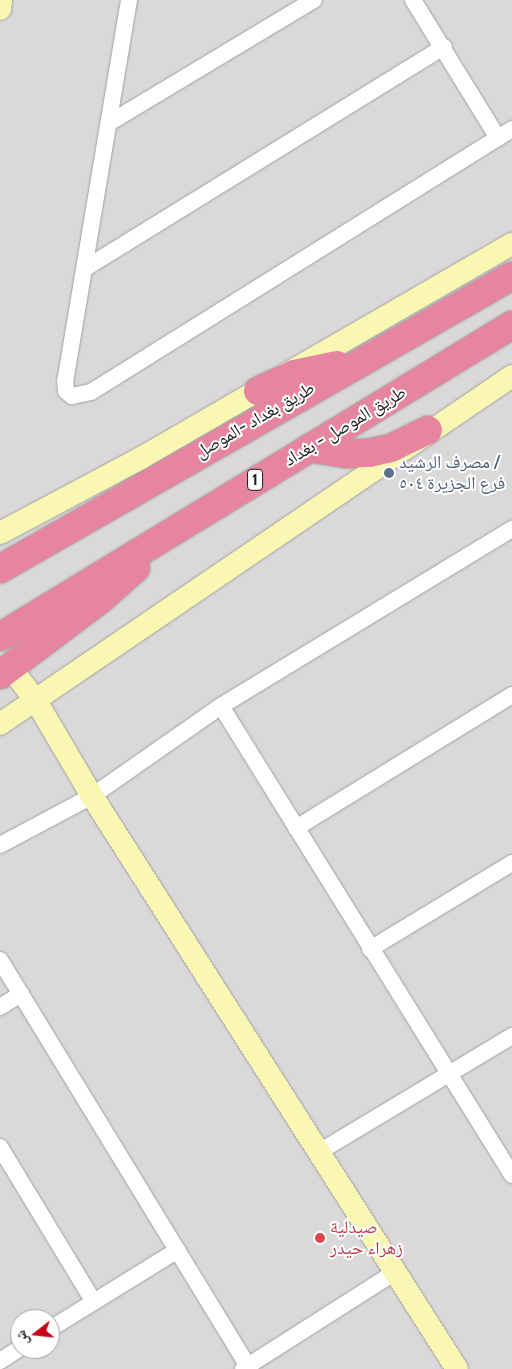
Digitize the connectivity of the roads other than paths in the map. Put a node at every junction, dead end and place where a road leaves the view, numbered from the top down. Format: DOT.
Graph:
graph roads {
  1 [pos="2,0"];
  2 [pos="130,0"];
  3 [pos="314,0"];
  4 [pos="413,0"];
  5 [pos="0,9"];
  6 [pos="444,48"];
  7 [pos="109,123"];
  8 [pos="512,129"];
  9 [pos="498,138"];
  10 [pos="512,244"];
  11 [pos="84,269"];
  12 [pos="512,276"];
  13 [pos="512,325"];
  14 [pos="354,363"];
  15 [pos="512,376"];
  16 [pos="258,391"];
  17 [pos="428,430"];
  18 [pos="309,448"];
  19 [pos="195,516"];
  20 [pos="512,529"];
  21 [pos="0,533"];
  22 [pos="0,568"];
  23 [pos="0,637"];
  24 [pos="6,672"];
  25 [pos="512,695"];
  26 [pos="36,701"];
  27 [pos="222,706"];
  28 [pos="0,724"];
  29 [pos="92,796"];
  30 [pos="296,828"];
  31 [pos="0,845"];
  32 [pos="512,863"];
  33 [pos="370,949"];
  34 [pos="0,960"];
  35 [pos="21,994"];
  36 [pos="0,1007"];
  37 [pos="512,1036"];
  38 [pos="448,1075"];
  39 [pos="0,1147"];
  40 [pos="319,1152"];
  41 [pos="512,1175"];
  42 [pos="178,1250"];
  43 [pos="395,1272"];
  44 [pos="94,1302"];
  45 [pos="60,1323"];
  46 [pos="246,1367"];
  47 [pos="457,1369"];
  1 -- 5 [label="main road"];
  2 -- 7 [label="street"];
  3 -- 7 [label="street"];
  4 -- 6 [label="street"];
  6 -- 9 [label="street"];
  6 -- 11 [label="street"];
  7 -- 11 [label="street"];
  8 -- 9 [label="street"];
  9 -- 11 [label="street"];
  10 -- 16 [label="main road"];
  12 -- 14 [label="highway, طريق بغداد -الموصل"];
  13 -- 18 [label="highway, طريق الموصل - بغداد / 1"];
  14 -- 16 [label="highway"];
  14 -- 22 [label="highway, طريق بغداد -الموصل"];
  15 -- 17 [label="main road"];
  16 -- 21 [label="main road"];
  17 -- 18 [label="highway"];
  17 -- 26 [label="main road"];
  18 -- 19 [label="highway, طريق الموصل - بغداد / 1"];
  19 -- 23 [label="highway, طريق الموصل - بغداد / 1"];
  19 -- 24 [label="highway"];
  20 -- 27 [label="street"];
  24 -- 26 [label="main road"];
  25 -- 30 [label="street"];
  26 -- 28 [label="main road"];
  26 -- 29 [label="main road"];
  27 -- 29 [label="street"];
  27 -- 30 [label="street"];
  29 -- 31 [label="street"];
  29 -- 40 [label="main road"];
  30 -- 33 [label="street"];
  32 -- 33 [label="street"];
  33 -- 38 [label="street"];
  34 -- 35 [label="street"];
  35 -- 36 [label="street"];
  35 -- 42 [label="street"];
  37 -- 38 [label="street"];
  38 -- 40 [label="street"];
  38 -- 41 [label="street"];
  39 -- 44 [label="street"];
  40 -- 43 [label="main road"];
  42 -- 44 [label="street"];
  42 -- 46 [label="street"];
  43 -- 46 [label="street"];
  43 -- 47 [label="main road"];
  44 -- 45 [label="street"];
}
